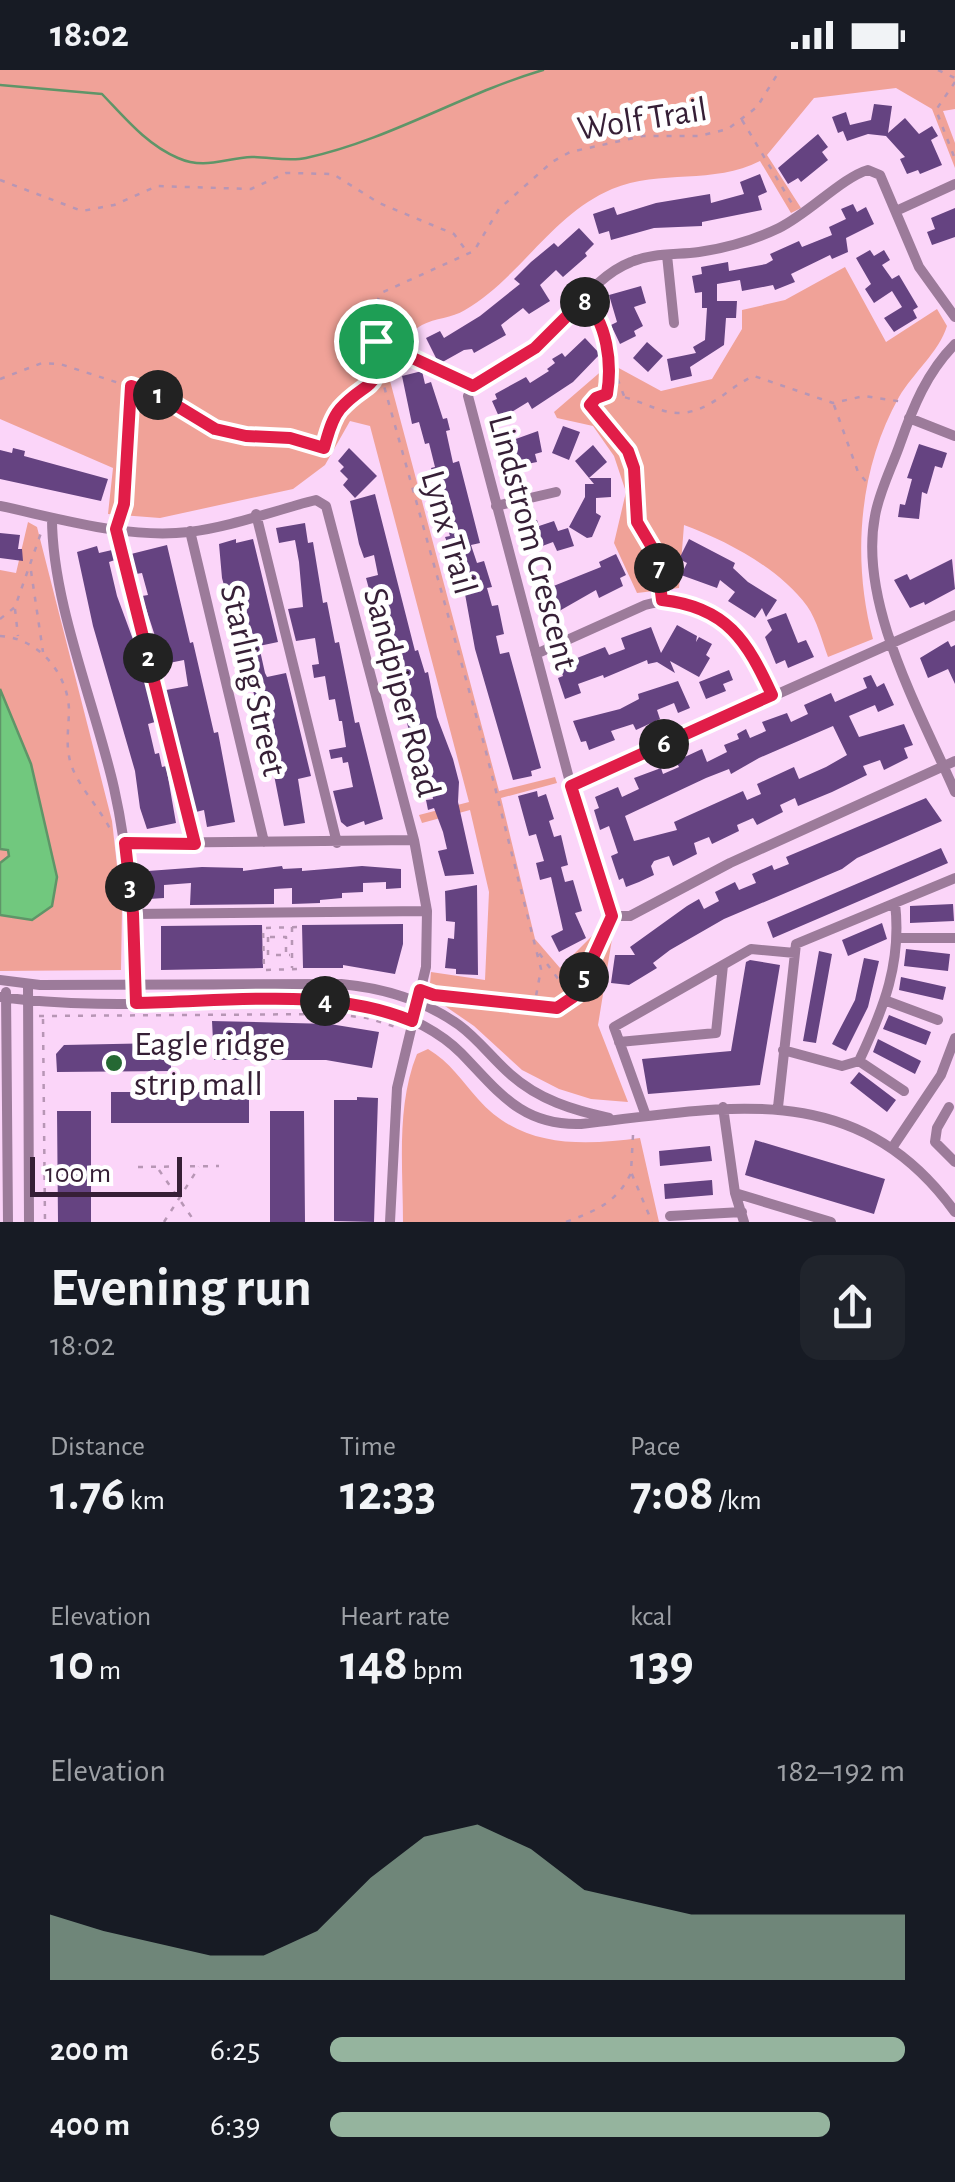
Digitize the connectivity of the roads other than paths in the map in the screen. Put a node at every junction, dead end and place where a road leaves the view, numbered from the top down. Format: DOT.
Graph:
graph roads {
  1 [pos="955,184"];
  2 [pos="896,211"];
  3 [pos="667,254"];
  4 [pos="955,317"];
  5 [pos="674,323"];
  6 [pos="955,344"];
  7 [pos="909,418"];
  8 [pos="955,436"];
  9 [pos="556,492"];
  10 [pos="0,506"];
  11 [pos="496,506"];
  12 [pos="256,514"];
  13 [pos="52,522"];
  14 [pos="116,529"];
  15 [pos="190,532"];
  16 [pos="955,615"];
  17 [pos="891,644"];
  18 [pos="536,654"];
  19 [pos="772,695"];
  20 [pos="949,764"];
  21 [pos="571,786"];
  22 [pos="955,792"];
  23 [pos="414,840"];
  24 [pos="264,842"];
  25 [pos="125,843"];
  26 [pos="337,843"];
  27 [pos="195,844"];
  28 [pos="955,878"];
  29 [pos="894,903"];
  30 [pos="427,911"];
  31 [pos="133,914"];
  32 [pos="899,938"];
  33 [pos="954,938"];
  34 [pos="796,949"];
  35 [pos="723,965"];
  36 [pos="3,981"];
  37 [pos="28,984"];
  38 [pos="135,986"];
  39 [pos="418,996"];
  40 [pos="3,998"];
  41 [pos="28,1000"];
  42 [pos="887,1001"];
  43 [pos="136,1003"];
  44 [pos="938,1020"];
  45 [pos="412,1021"];
  46 [pos="955,1038"];
  47 [pos="619,1042"];
  48 [pos="783,1050"];
  49 [pos="859,1061"];
  50 [pos="904,1090"];
  51 [pos="926,1100"];
  52 [pos="723,1107"];
  53 [pos="778,1107"];
  54 [pos="952,1108"];
  55 [pos="646,1116"];
  56 [pos="616,1120"];
  57 [pos="892,1148"];
  58 [pos="955,1162"];
  59 [pos="734,1193"];
  60 [pos="955,1212"];
  61 [pos="670,1216"];
  62 [pos="743,1217"];
  63 [pos="8,1222"];
  64 [pos="29,1222"];
  65 [pos="390,1222"];
  66 [pos="831,1222"];
  1 -- 2 [label="street"];
  2 -- 3 [label="street, Lindstrom Crescent"];
  2 -- 4 [label="street, Lindstrom Crescent"];
  3 -- 5 [label="street"];
  3 -- 11 [label="street, Lindstrom Crescent"];
  6 -- 7 [label="street"];
  7 -- 8 [label="street"];
  7 -- 17 [label="street"];
  9 -- 11 [label="street"];
  10 -- 13 [label="street, Sandpiper Road"];
  11 -- 18 [label="street, Lindstrom Crescent"];
  12 -- 15 [label="street, Sandpiper Road"];
  12 -- 23 [label="street, Sandpiper Road"];
  12 -- 26 [label="street"];
  13 -- 14 [label="street, Sandpiper Road"];
  13 -- 25 [label="street"];
  14 -- 15 [label="street, Sandpiper Road"];
  14 -- 27 [label="street"];
  15 -- 24 [label="street, Starling Street"];
  16 -- 17 [label="street"];
  17 -- 19 [label="street"];
  17 -- 20 [label="street"];
  18 -- 19 [label="street"];
  18 -- 21 [label="street, Lindstrom Crescent"];
  19 -- 21 [label="street"];
  20 -- 21 [label="street, Lindstrom Crescent"];
  20 -- 22 [label="street"];
  23 -- 26 [label="street"];
  23 -- 30 [label="street, Sandpiper Road"];
  24 -- 26 [label="street"];
  24 -- 27 [label="street"];
  25 -- 27 [label="street"];
  25 -- 31 [label="street"];
  28 -- 29 [label="street"];
  29 -- 32 [label="street"];
  29 -- 34 [label="street"];
  30 -- 31 [label="street"];
  30 -- 39 [label="street, Sandpiper Road"];
  31 -- 38 [label="street"];
  32 -- 33 [label="street"];
  32 -- 42 [label="street"];
  34 -- 35 [label="street"];
  34 -- 48 [label="street"];
  35 -- 47 [label="street"];
  35 -- 47 [label="street"];
  36 -- 37 [label="street"];
  36 -- 40 [label="street"];
  37 -- 38 [label="street"];
  37 -- 41 [label="street"];
  38 -- 39 [label="street"];
  38 -- 43 [label="street"];
  39 -- 45 [label="street, Sandpiper Road"];
  39 -- 56 [label="street"];
  40 -- 41 [label="street"];
  40 -- 63 [label="street"];
  41 -- 43 [label="street"];
  41 -- 64 [label="street"];
  42 -- 44 [label="street"];
  42 -- 49 [label="street"];
  43 -- 45 [label="street"];
  45 -- 56 [label="street"];
  45 -- 65 [label="street, Sandpiper Road"];
  46 -- 51 [label="street"];
  47 -- 55 [label="street"];
  48 -- 49 [label="street"];
  48 -- 53 [label="street"];
  49 -- 50 [label="street"];
  51 -- 54 [label="street"];
  51 -- 57 [label="street"];
  52 -- 53 [label="street"];
  52 -- 55 [label="street"];
  52 -- 59 [label="street"];
  53 -- 57 [label="street"];
  54 -- 58 [label="street"];
  55 -- 56 [label="street"];
  57 -- 60 [label="street"];
  59 -- 62 [label="street"];
  59 -- 66 [label="street"];
  61 -- 62 [label="street"];
}
